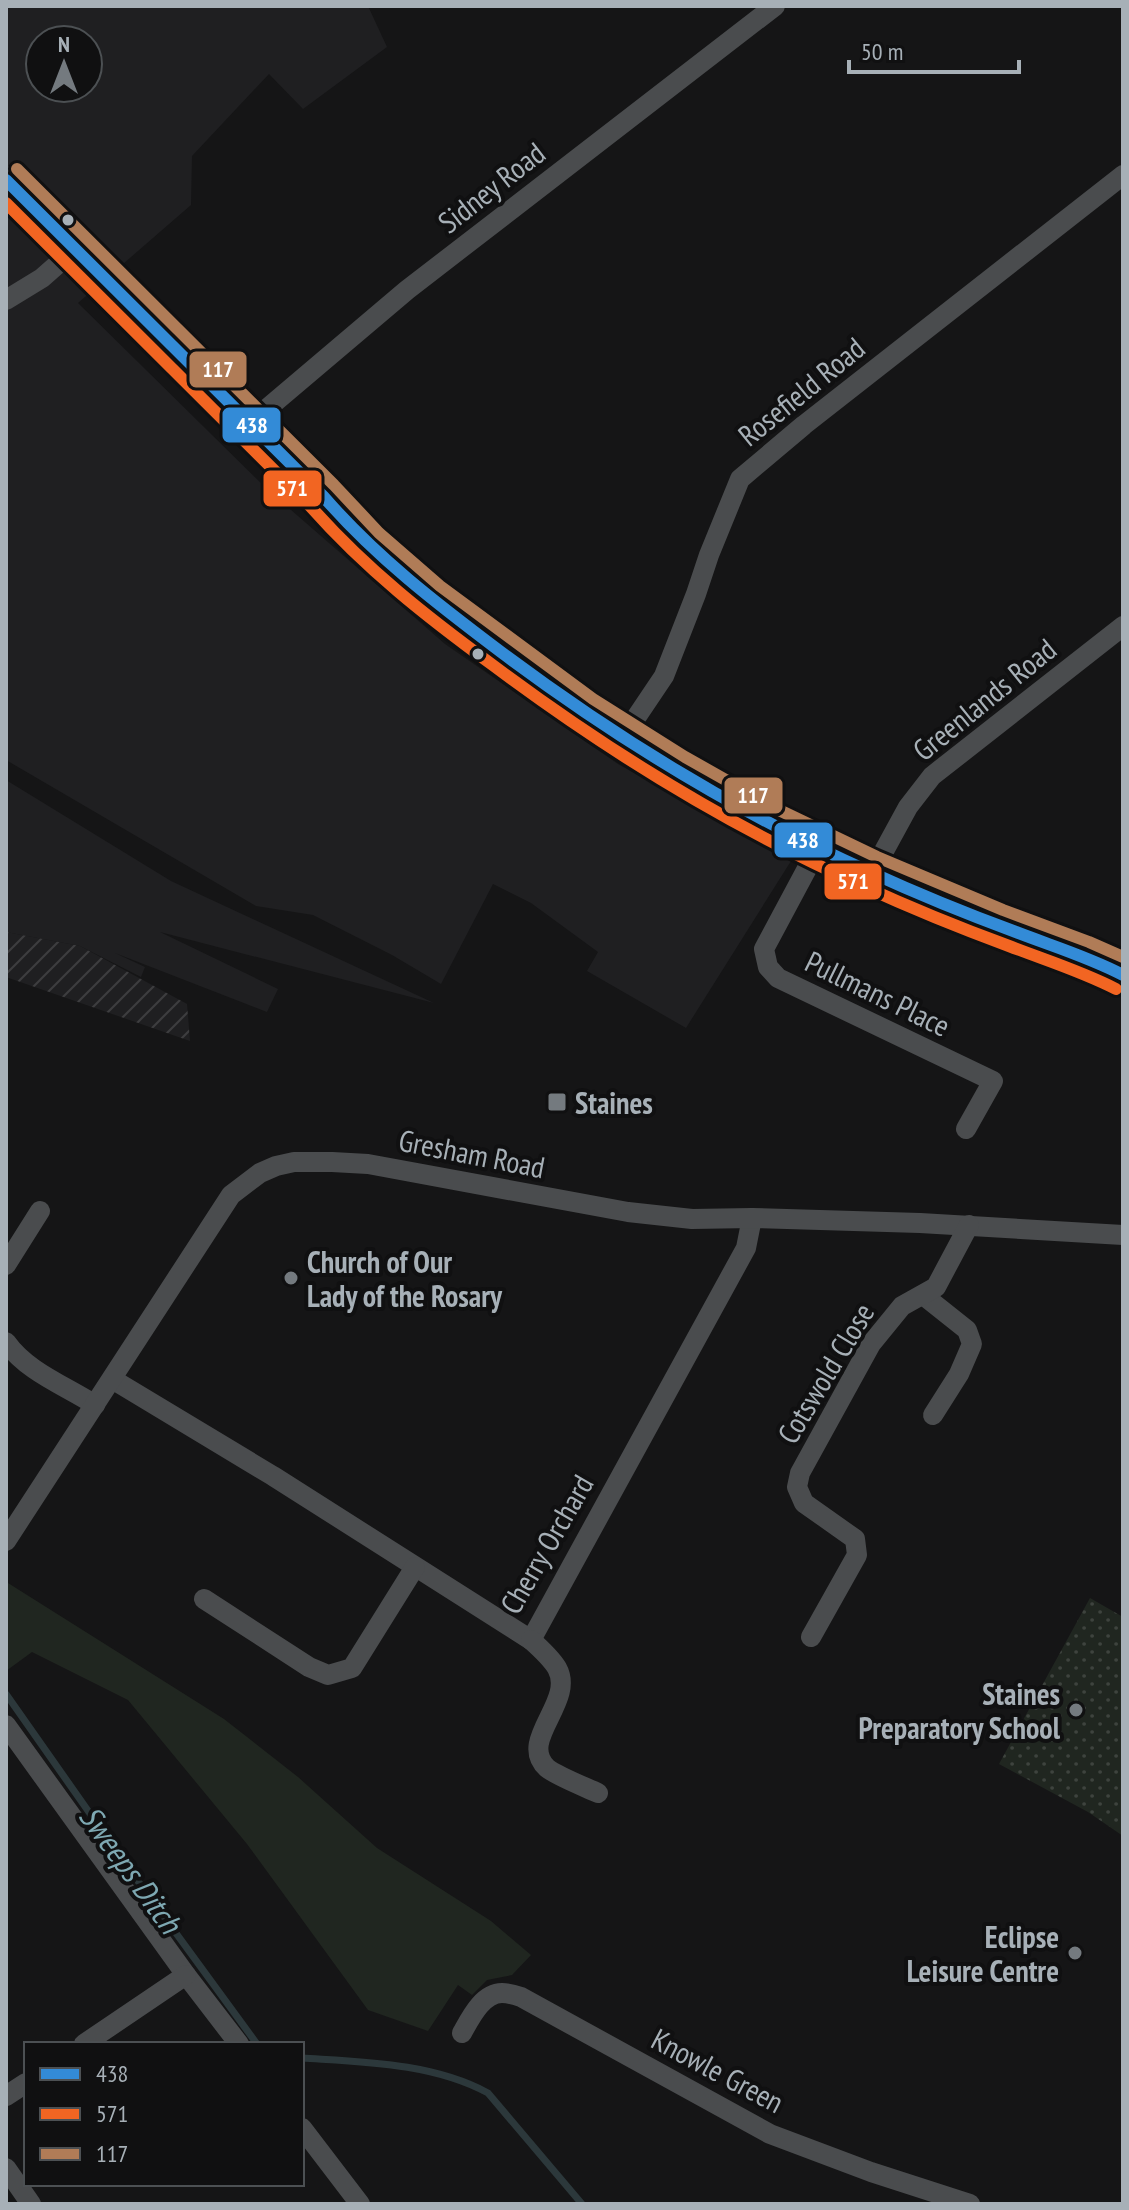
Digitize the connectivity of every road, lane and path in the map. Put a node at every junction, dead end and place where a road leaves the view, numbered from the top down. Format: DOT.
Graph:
graph roads {
  1 [pos="775,6"];
  2 [pos="1123,175"];
  3 [pos="7,182"];
  4 [pos="76,248"];
  5 [pos="6,300"];
  6 [pos="250,423"];
  7 [pos="1123,626"];
  8 [pos="623,737"];
  9 [pos="818,848"];
  10 [pos="872,873"];
  11 [pos="1120,970"];
  12 [pos="966,1129"];
  13 [pos="40,1211"];
  14 [pos="752,1218"];
  15 [pos="969,1225"];
  16 [pos="1123,1235"];
  17 [pos="6,1265"];
  18 [pos="923,1295"];
  19 [pos="6,1342"];
  20 [pos="112,1379"];
  21 [pos="95,1405"];
  22 [pos="933,1415"];
  23 [pos="9,1531"];
  24 [pos="415,1567"];
  25 [pos="204,1599"];
  26 [pos="811,1637"];
  27 [pos="531,1640"];
  28 [pos="6,1725"];
  29 [pos="598,1793"];
  30 [pos="186,1975"];
  31 [pos="462,2033"];
  32 [pos="87,2042"];
  33 [pos="237,2042"];
  34 [pos="24,2084"];
  35 [pos="6,2096"];
  36 [pos="304,2131"];
  37 [pos="6,2168"];
  38 [pos="961,2203"];
  39 [pos="31,2204"];
  40 [pos="360,2204"];
  1 -- 6 [label="street, Sidney Road"];
  2 -- 8 [label="street, Rosefield Road"];
  3 -- 4 [label="street"];
  4 -- 5 [label="street"];
  4 -- 6 [label="street"];
  6 -- 8 [label="street"];
  7 -- 10 [label="street, Greenlands Road"];
  8 -- 9 [label="street"];
  9 -- 10 [label="street"];
  9 -- 12 [label="street, Pullmans Place"];
  10 -- 11 [label="street"];
  13 -- 17 [label="street"];
  14 -- 15 [label="street, Gresham Road"];
  14 -- 20 [label="street, Gresham Road"];
  14 -- 27 [label="street, Cherry Orchard"];
  15 -- 16 [label="street, Gresham Road"];
  15 -- 18 [label="street, Cotswold Close"];
  18 -- 22 [label="street"];
  18 -- 26 [label="street, Cotswold Close"];
  19 -- 21 [label="street"];
  20 -- 21 [label="street, Gresham Road"];
  20 -- 24 [label="street, Cherry Orchard"];
  21 -- 23 [label="street, Gresham Road"];
  24 -- 25 [label="street"];
  24 -- 27 [label="street, Cherry Orchard"];
  27 -- 29 [label="street"];
  28 -- 30 [label="street"];
  30 -- 32 [label="street"];
  30 -- 33 [label="street"];
  31 -- 38 [label="street, Knowle Green"];
  34 -- 35 [label="street"];
  36 -- 40 [label="street"];
  37 -- 39 [label="street"];
}
